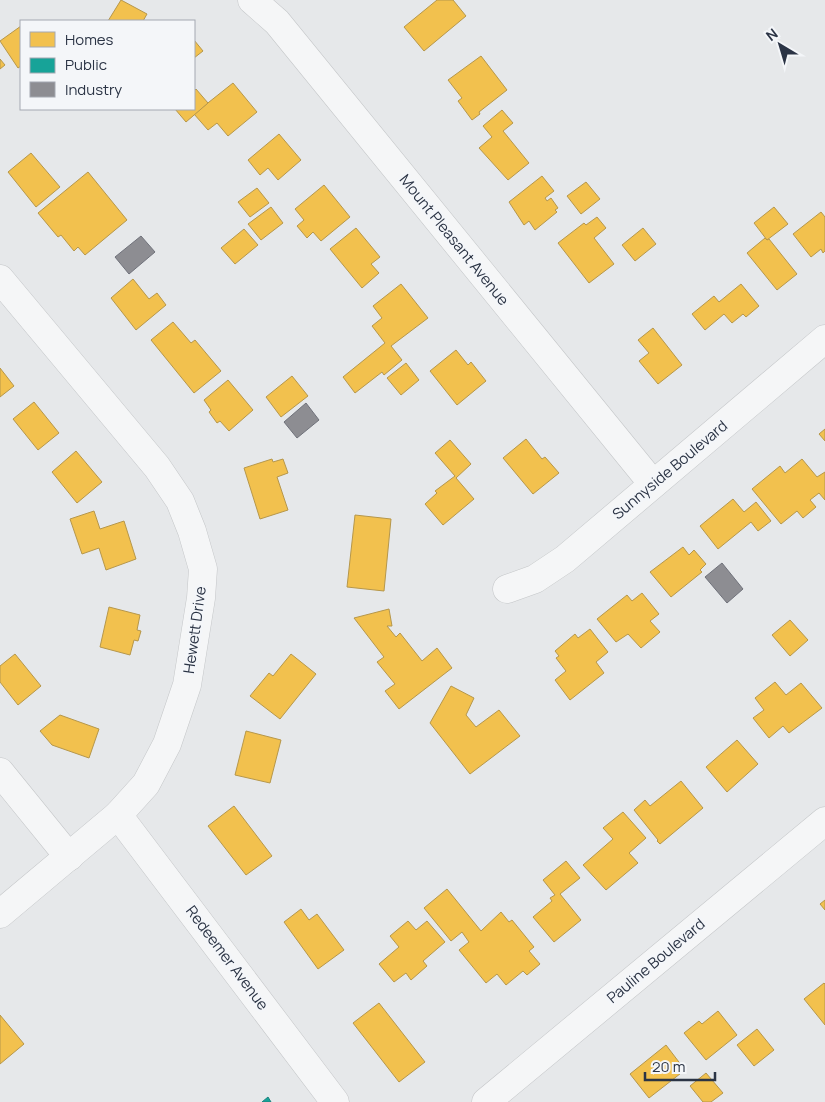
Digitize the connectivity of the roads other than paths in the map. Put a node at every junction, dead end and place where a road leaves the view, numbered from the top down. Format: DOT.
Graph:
graph roads {
  1 [pos="252,0"];
  2 [pos="0,279"];
  3 [pos="825,339"];
  4 [pos="653,484"];
  5 [pos="507,589"];
  6 [pos="0,772"];
  7 [pos="118,815"];
  8 [pos="825,821"];
  9 [pos="68,857"];
  10 [pos="0,914"];
  11 [pos="334,1102"];
  12 [pos="486,1102"];
  1 -- 4 [label="street, Mount Pleasant Avenue"];
  2 -- 7 [label="street, Hewett Drive"];
  3 -- 4 [label="street, Sunnyside Boulevard"];
  4 -- 5 [label="street, Sunnyside Boulevard"];
  6 -- 9 [label="street"];
  7 -- 9 [label="street, Hewett Drive"];
  7 -- 11 [label="street, Redeemer Avenue"];
  8 -- 12 [label="street, Pauline Boulevard"];
  9 -- 10 [label="street, Hewett Drive"];
}
